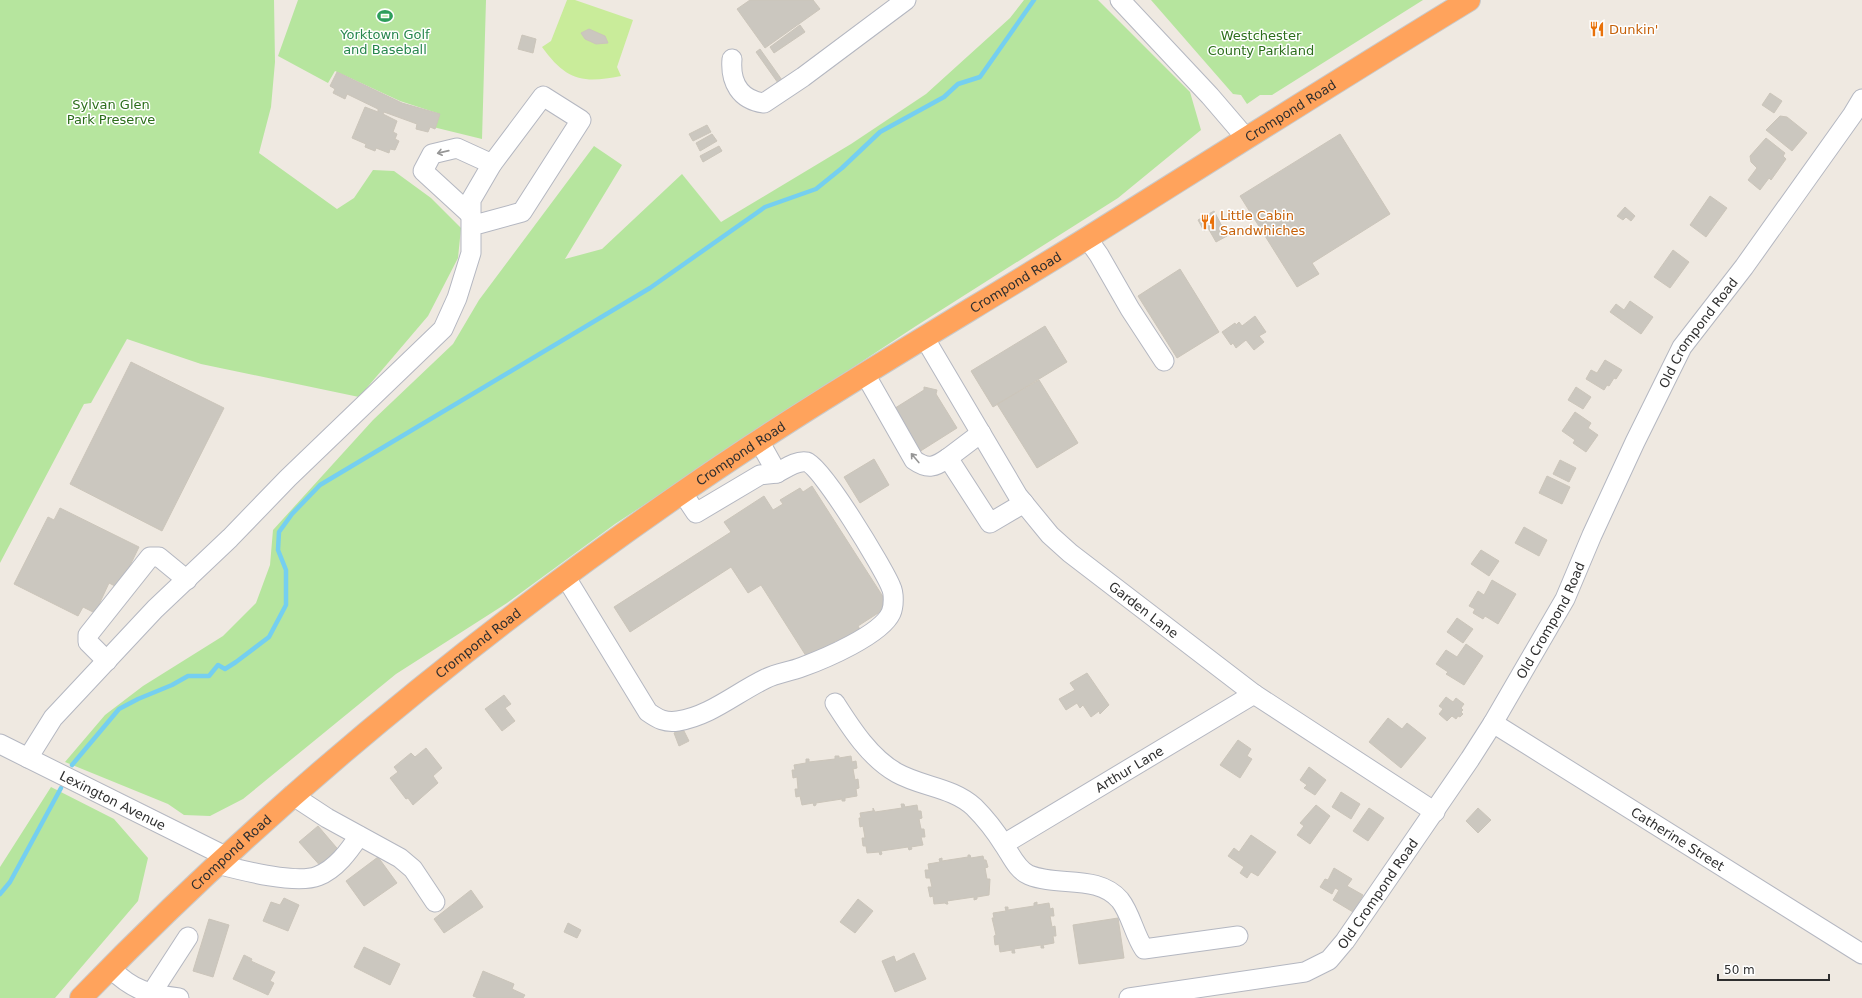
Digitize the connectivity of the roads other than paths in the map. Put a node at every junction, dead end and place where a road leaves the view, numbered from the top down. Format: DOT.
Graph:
graph roads {
  1 [pos="906,0"];
  2 [pos="1120,0"];
  3 [pos="1469,0"];
  4 [pos="732,59"];
  5 [pos="1862,99"];
  6 [pos="1246,138"];
  7 [pos="492,164"];
  8 [pos="471,221"];
  9 [pos="1087,238"];
  10 [pos="924,337"];
  11 [pos="1164,361"];
  12 [pos="864,374"];
  13 [pos="981,433"];
  14 [pos="759,441"];
  15 [pos="948,458"];
  16 [pos="777,473"];
  17 [pos="682,492"];
  18 [pos="1024,503"];
  19 [pos="564,576"];
  20 [pos="186,580"];
  21 [pos="107,661"];
  22 [pos="1254,694"];
  23 [pos="835,703"];
  24 [pos="1493,723"];
  25 [pos="0,744"];
  26 [pos="28,758"];
  27 [pos="292,795"];
  28 [pos="1435,812"];
  29 [pos="359,836"];
  30 [pos="1004,844"];
  31 [pos="221,860"];
  32 [pos="435,902"];
  33 [pos="1238,936"];
  34 [pos="188,937"];
  35 [pos="1862,954"];
  36 [pos="110,968"];
  37 [pos="151,996"];
  38 [pos="81,998"];
  39 [pos="179,998"];
  40 [pos="1130,998"];
  1 -- 4 [label="street"];
  2 -- 6 [label="street"];
  3 -- 6 [label="highway, Crompond Road"];
  5 -- 24 [label="street, Old Crompond Road"];
  6 -- 9 [label="highway, Crompond Road"];
  7 -- 8 [label="street"];
  7 -- 8 [label="street, one-way"];
  7 -- 8 [label="street"];
  8 -- 20 [label="street"];
  9 -- 10 [label="highway, Crompond Road"];
  9 -- 11 [label="street"];
  10 -- 12 [label="highway, Crompond Road"];
  10 -- 13 [label="street, Garden Lane"];
  12 -- 14 [label="highway, Crompond Road"];
  15 -- 12 [label="street, one-way"];
  13 -- 15 [label="street"];
  13 -- 18 [label="street, Garden Lane"];
  14 -- 16 [label="street"];
  14 -- 17 [label="highway, Crompond Road"];
  15 -- 18 [label="street"];
  16 -- 17 [label="street"];
  16 -- 19 [label="street"];
  17 -- 19 [label="highway, Crompond Road"];
  18 -- 22 [label="street, Garden Lane"];
  19 -- 27 [label="highway, Crompond Road"];
  20 -- 21 [label="street"];
  20 -- 21 [label="street"];
  21 -- 26 [label="street"];
  22 -- 28 [label="street, Garden Lane"];
  22 -- 30 [label="street, Arthur Lane"];
  23 -- 30 [label="street"];
  24 -- 28 [label="street, Old Crompond Road"];
  24 -- 35 [label="street, Catherine Street"];
  25 -- 26 [label="street, Lexington Avenue"];
  26 -- 31 [label="street, Lexington Avenue"];
  27 -- 29 [label="street"];
  27 -- 31 [label="highway, Crompond Road"];
  28 -- 40 [label="street, Old Crompond Road"];
  29 -- 31 [label="street, Lexington Avenue"];
  29 -- 32 [label="street"];
  30 -- 33 [label="street"];
  31 -- 36 [label="highway, Crompond Road"];
  34 -- 37 [label="street"];
  36 -- 37 [label="street"];
  36 -- 38 [label="highway, Crompond Road"];
  37 -- 39 [label="street"];
}
